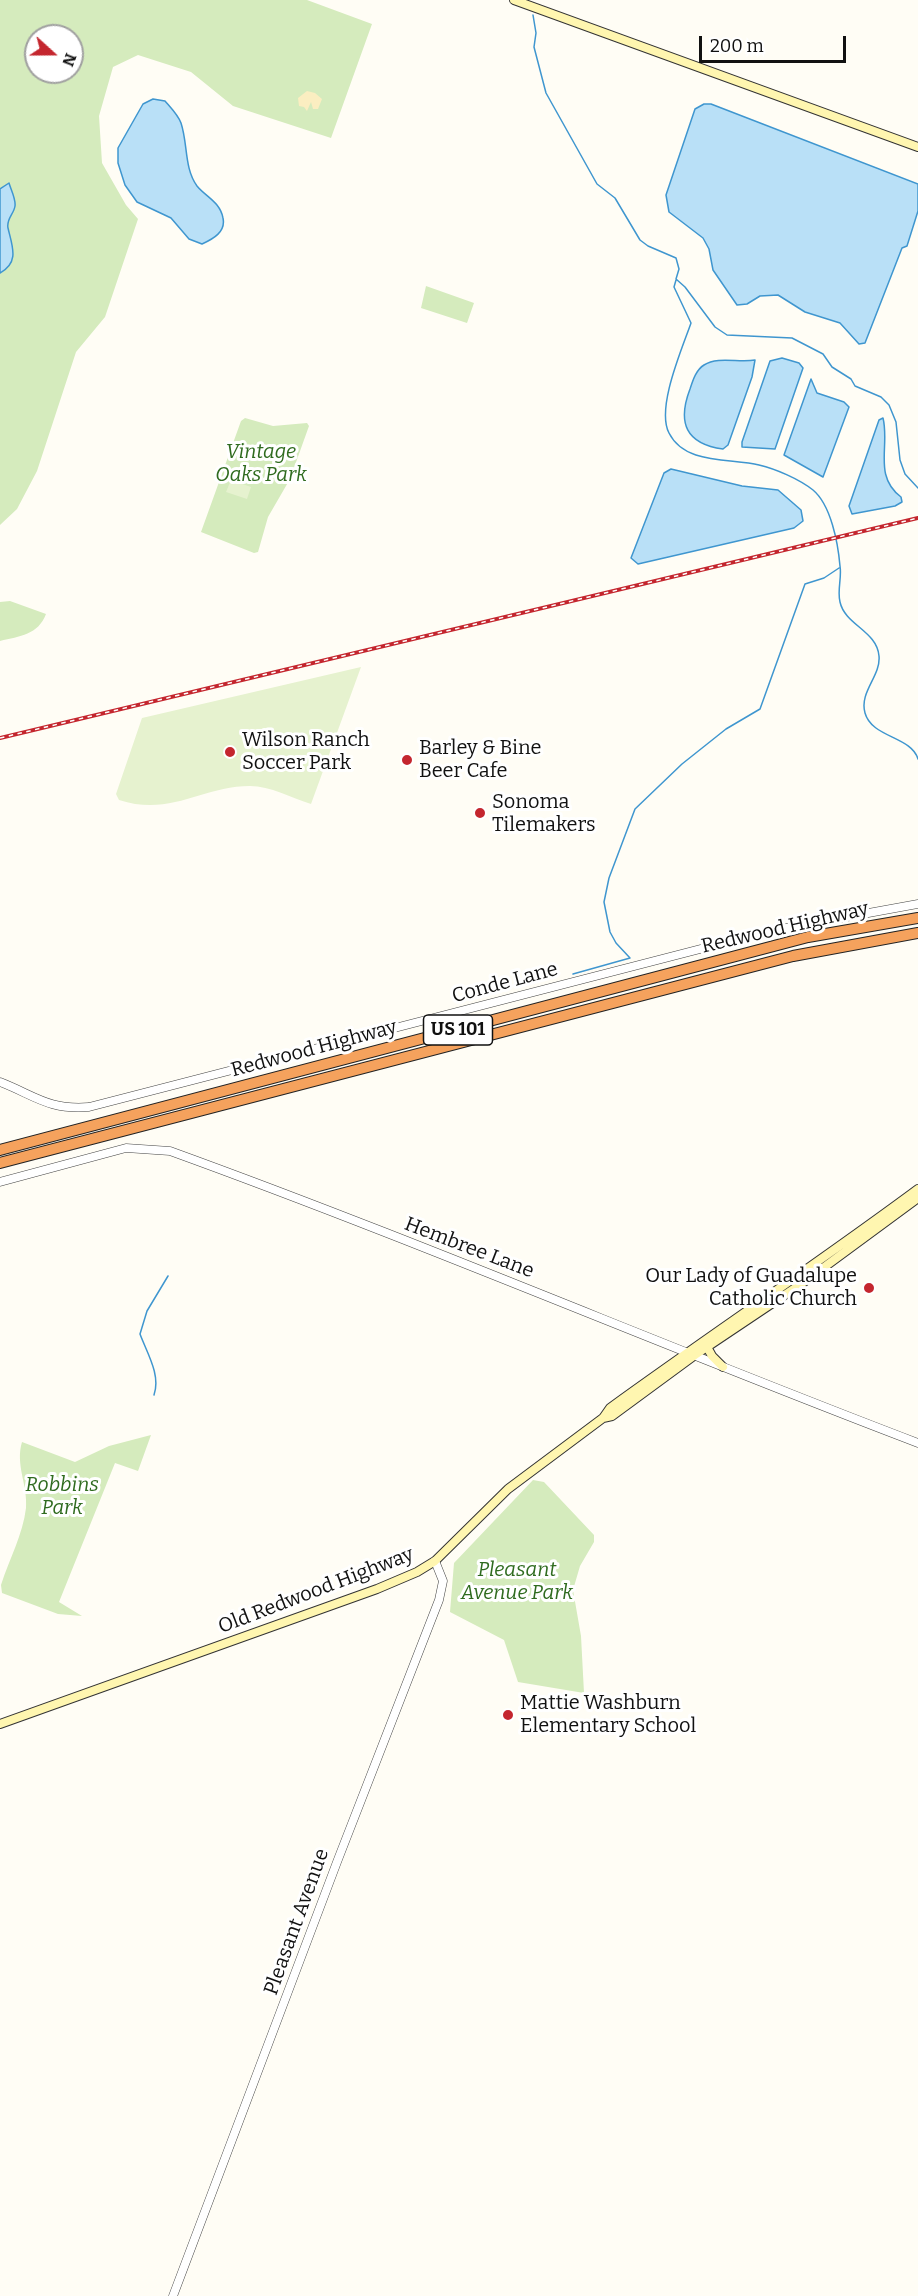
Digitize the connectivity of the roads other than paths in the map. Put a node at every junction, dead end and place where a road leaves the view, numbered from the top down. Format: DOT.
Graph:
graph roads {
  1 [pos="514,0"];
  2 [pos="918,147"];
  3 [pos="918,904"];
  4 [pos="918,918"];
  5 [pos="918,933"];
  6 [pos="0,1082"];
  7 [pos="0,1150"];
  8 [pos="0,1163"];
  9 [pos="0,1182"];
  10 [pos="918,1190"];
  11 [pos="918,1198"];
  12 [pos="707,1347"];
  13 [pos="691,1353"];
  14 [pos="723,1367"];
  15 [pos="918,1443"];
  16 [pos="435,1561"];
  17 [pos="0,1724"];
  18 [pos="173,2296"];
  1 -- 2 [label="main road"];
  3 -- 6 [label="street, Conde Lane"];
  4 -- 7 [label="highway, Redwood Highway / US 101"];
  5 -- 8 [label="highway, Redwood Highway / US 101"];
  9 -- 13 [label="street, Hembree Lane"];
  10 -- 13 [label="main road, Old Redwood Highway"];
  11 -- 12 [label="main road, Old Redwood Highway"];
  12 -- 13 [label="main road, Old Redwood Highway"];
  12 -- 14 [label="main road"];
  13 -- 14 [label="street, Hembree Lane"];
  13 -- 16 [label="main road, Old Redwood Highway"];
  14 -- 15 [label="street, Hembree Lane"];
  16 -- 17 [label="main road, Old Redwood Highway"];
  16 -- 18 [label="street, Pleasant Avenue"];
}
